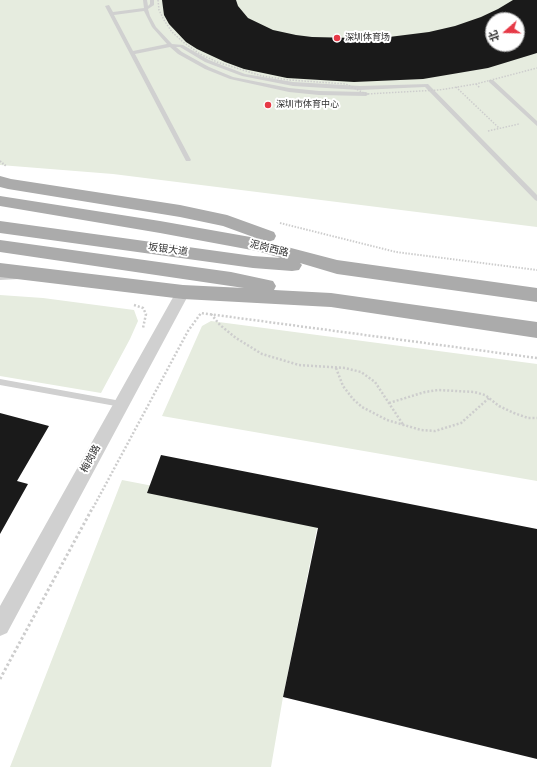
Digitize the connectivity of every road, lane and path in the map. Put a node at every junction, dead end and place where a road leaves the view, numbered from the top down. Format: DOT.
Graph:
graph roads {
  1 [pos="145,0"];
  2 [pos="152,0"];
  3 [pos="158,0"];
  4 [pos="107,6"];
  5 [pos="146,9"];
  6 [pos="111,14"];
  7 [pos="171,45"];
  8 [pos="132,53"];
  9 [pos="537,68"];
  10 [pos="491,81"];
  11 [pos="456,87"];
  12 [pos="366,94"];
  13 [pos="518,124"];
  14 [pos="537,124"];
  15 [pos="499,128"];
  16 [pos="474,135"];
  17 [pos="188,160"];
  18 [pos="0,181"];
  19 [pos="0,194"];
  20 [pos="537,200"];
  21 [pos="0,201"];
  22 [pos="46,208"];
  23 [pos="0,227"];
  24 [pos="0,246"];
  25 [pos="338,267"];
  26 [pos="0,270"];
  27 [pos="46,276"];
  28 [pos="0,278"];
  29 [pos="182,292"];
  30 [pos="537,296"];
  31 [pos="331,300"];
  32 [pos="211,314"];
  33 [pos="535,329"];
  34 [pos="537,358"];
  35 [pos="336,368"];
  36 [pos="0,382"];
  37 [pos="489,398"];
  38 [pos="389,403"];
  39 [pos="121,404"];
  40 [pos="537,418"];
  41 [pos="404,426"];
  42 [pos="0,626"];
  43 [pos="0,679"];
  1 -- 5 [label="lane"];
  2 -- 5 [label="lane"];
  3 -- 12 [label="path, bridge"];
  4 -- 6 [label="lane"];
  5 -- 6 [label="lane"];
  5 -- 7 [label="lane"];
  6 -- 8 [label="lane"];
  7 -- 8 [label="lane"];
  7 -- 12 [label="lane"];
  7 -- 16 [label="lane"];
  8 -- 17 [label="lane"];
  9 -- 10 [label="path, bridge"];
  10 -- 11 [label="path, bridge"];
  10 -- 14 [label="lane"];
  11 -- 12 [label="path, bridge"];
  11 -- 15 [label="path"];
  13 -- 15 [label="path"];
  15 -- 16 [label="path"];
  16 -- 20 [label="lane"];
  18 -- 25 [label="main road"];
  19 -- 22 [label="main road"];
  21 -- 22 [label="main road, 泥岗西路"];
  22 -- 25 [label="main road, 泥岗西路"];
  23 -- 25 [label="main road, 坂银大道"];
  24 -- 31 [label="main road, 坂银大道"];
  25 -- 30 [label="main road, 泥岗西路"];
  26 -- 27 [label="main road"];
  27 -- 28 [label="lane"];
  27 -- 29 [label="main road"];
  29 -- 31 [label="main road"];
  29 -- 39 [label="street, 梅岗路"];
  31 -- 33 [label="main road"];
  32 -- 34 [label="path"];
  32 -- 35 [label="path"];
  32 -- 43 [label="path"];
  35 -- 38 [label="path"];
  35 -- 41 [label="path"];
  36 -- 39 [label="lane"];
  37 -- 38 [label="path"];
  37 -- 40 [label="path"];
  37 -- 41 [label="path"];
  38 -- 41 [label="path"];
  39 -- 42 [label="street, 梅岗路"];
}
